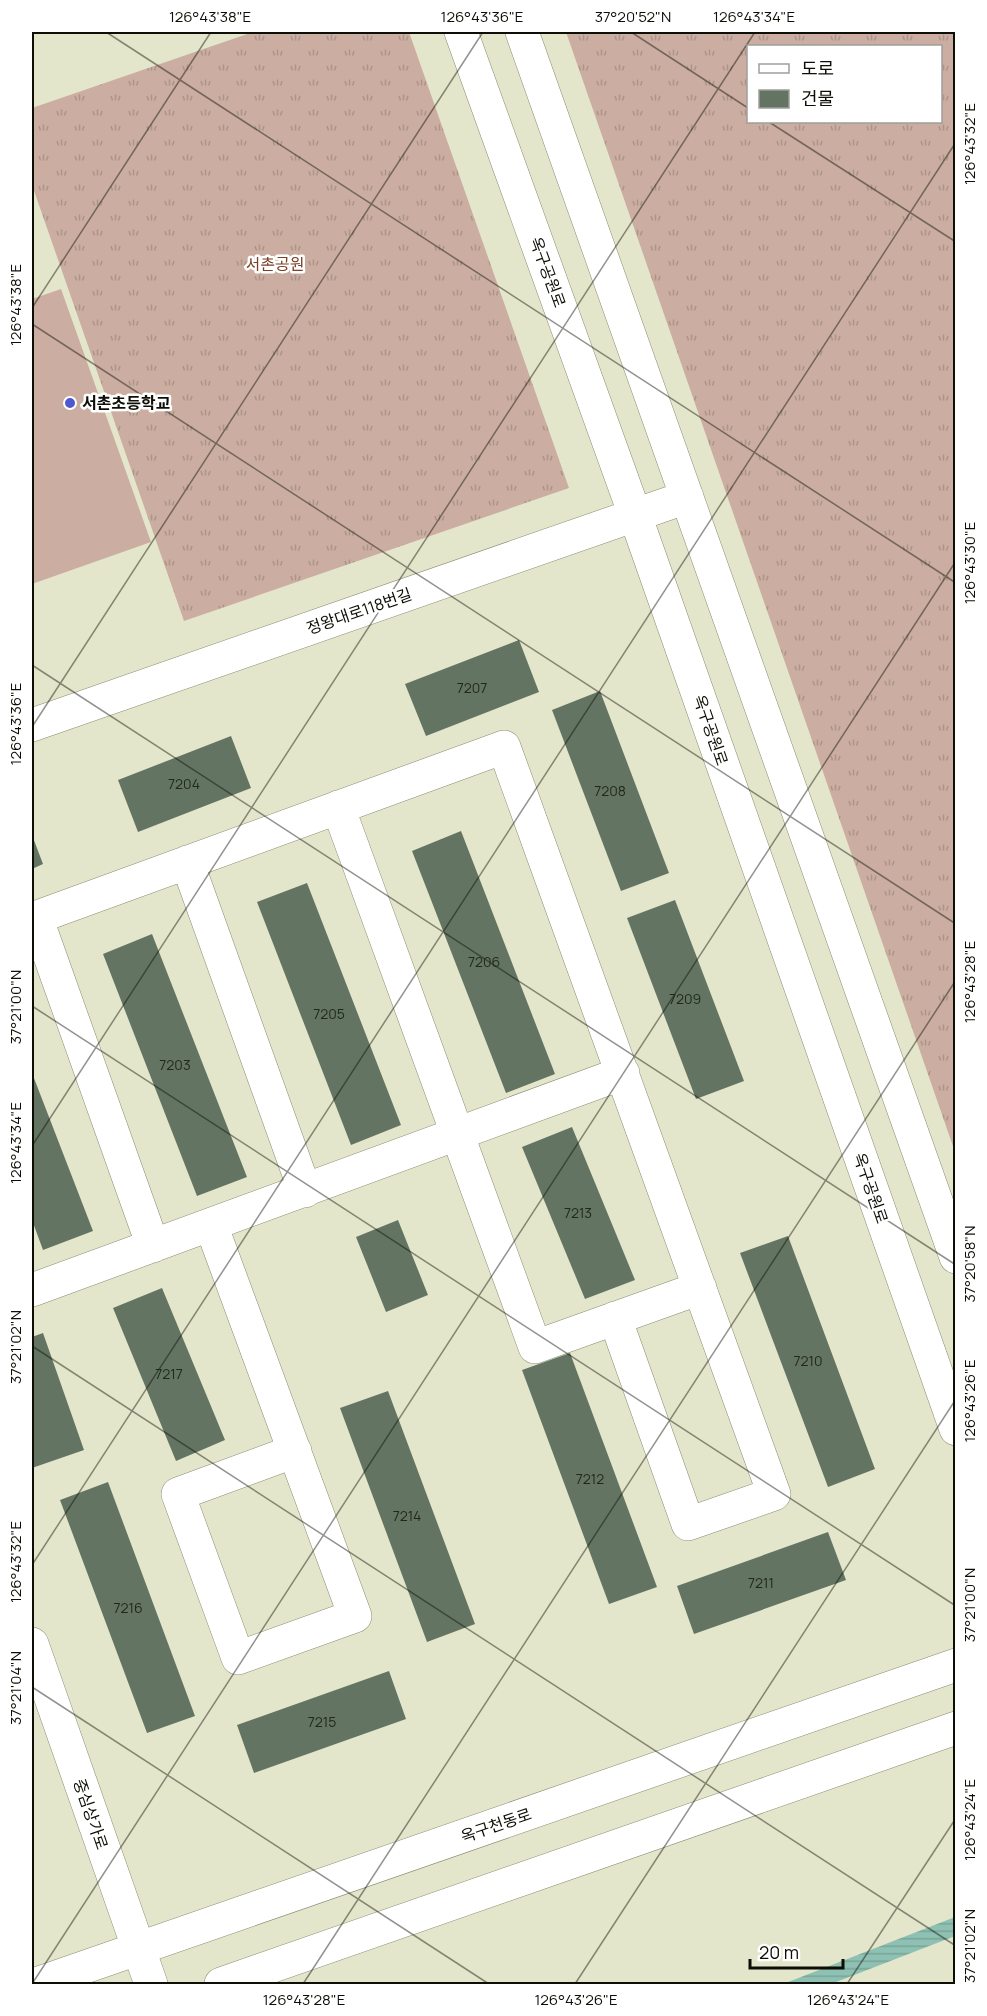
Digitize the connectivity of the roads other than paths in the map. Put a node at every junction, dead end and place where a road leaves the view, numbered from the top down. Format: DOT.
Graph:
graph roads {
  1 [pos="461,32"];
  2 [pos="522,32"];
  3 [pos="687,497"];
  4 [pos="635,515"];
  5 [pos="32,725"];
  6 [pos="338,807"];
  7 [pos="187,862"];
  8 [pos="34,918"];
  9 [pos="623,1074"];
  10 [pos="458,1135"];
  11 [pos="305,1191"];
  12 [pos="211,1225"];
  13 [pos="153,1246"];
  14 [pos="956,1257"];
  15 [pos="700,1288"];
  16 [pos="32,1290"];
  17 [pos="615,1318"];
  18 [pos="956,1429"];
  19 [pos="295,1451"];
  20 [pos="32,1644"];
  21 [pos="952,1664"];
  22 [pos="956,1728"];
  23 [pos="138,1949"];
  24 [pos="36,1984"];
  25 [pos="151,1984"];
  26 [pos="221,1984"];
  1 -- 4 [label="street, 옥구공원로"];
  2 -- 3 [label="street"];
  3 -- 4 [label="street, 정왕대로118번길"];
  3 -- 14 [label="street"];
  4 -- 5 [label="street, 정왕대로118번길"];
  4 -- 18 [label="street, 옥구공원로"];
  6 -- 7 [label="street"];
  6 -- 9 [label="street"];
  6 -- 10 [label="street"];
  7 -- 8 [label="street"];
  7 -- 11 [label="street"];
  8 -- 13 [label="street"];
  9 -- 10 [label="street"];
  9 -- 15 [label="street"];
  10 -- 11 [label="street"];
  10 -- 17 [label="street"];
  11 -- 12 [label="street"];
  12 -- 13 [label="street"];
  12 -- 19 [label="street"];
  13 -- 16 [label="street"];
  15 -- 17 [label="street"];
  15 -- 17 [label="street"];
  19 -- 19 [label="street"];
  20 -- 23 [label="street, 중심상가로"];
  21 -- 23 [label="street, 옥구천동로"];
  22 -- 26 [label="street"];
  23 -- 24 [label="street, 옥구천동로"];
  23 -- 25 [label="street, 중심상가로"];
}
